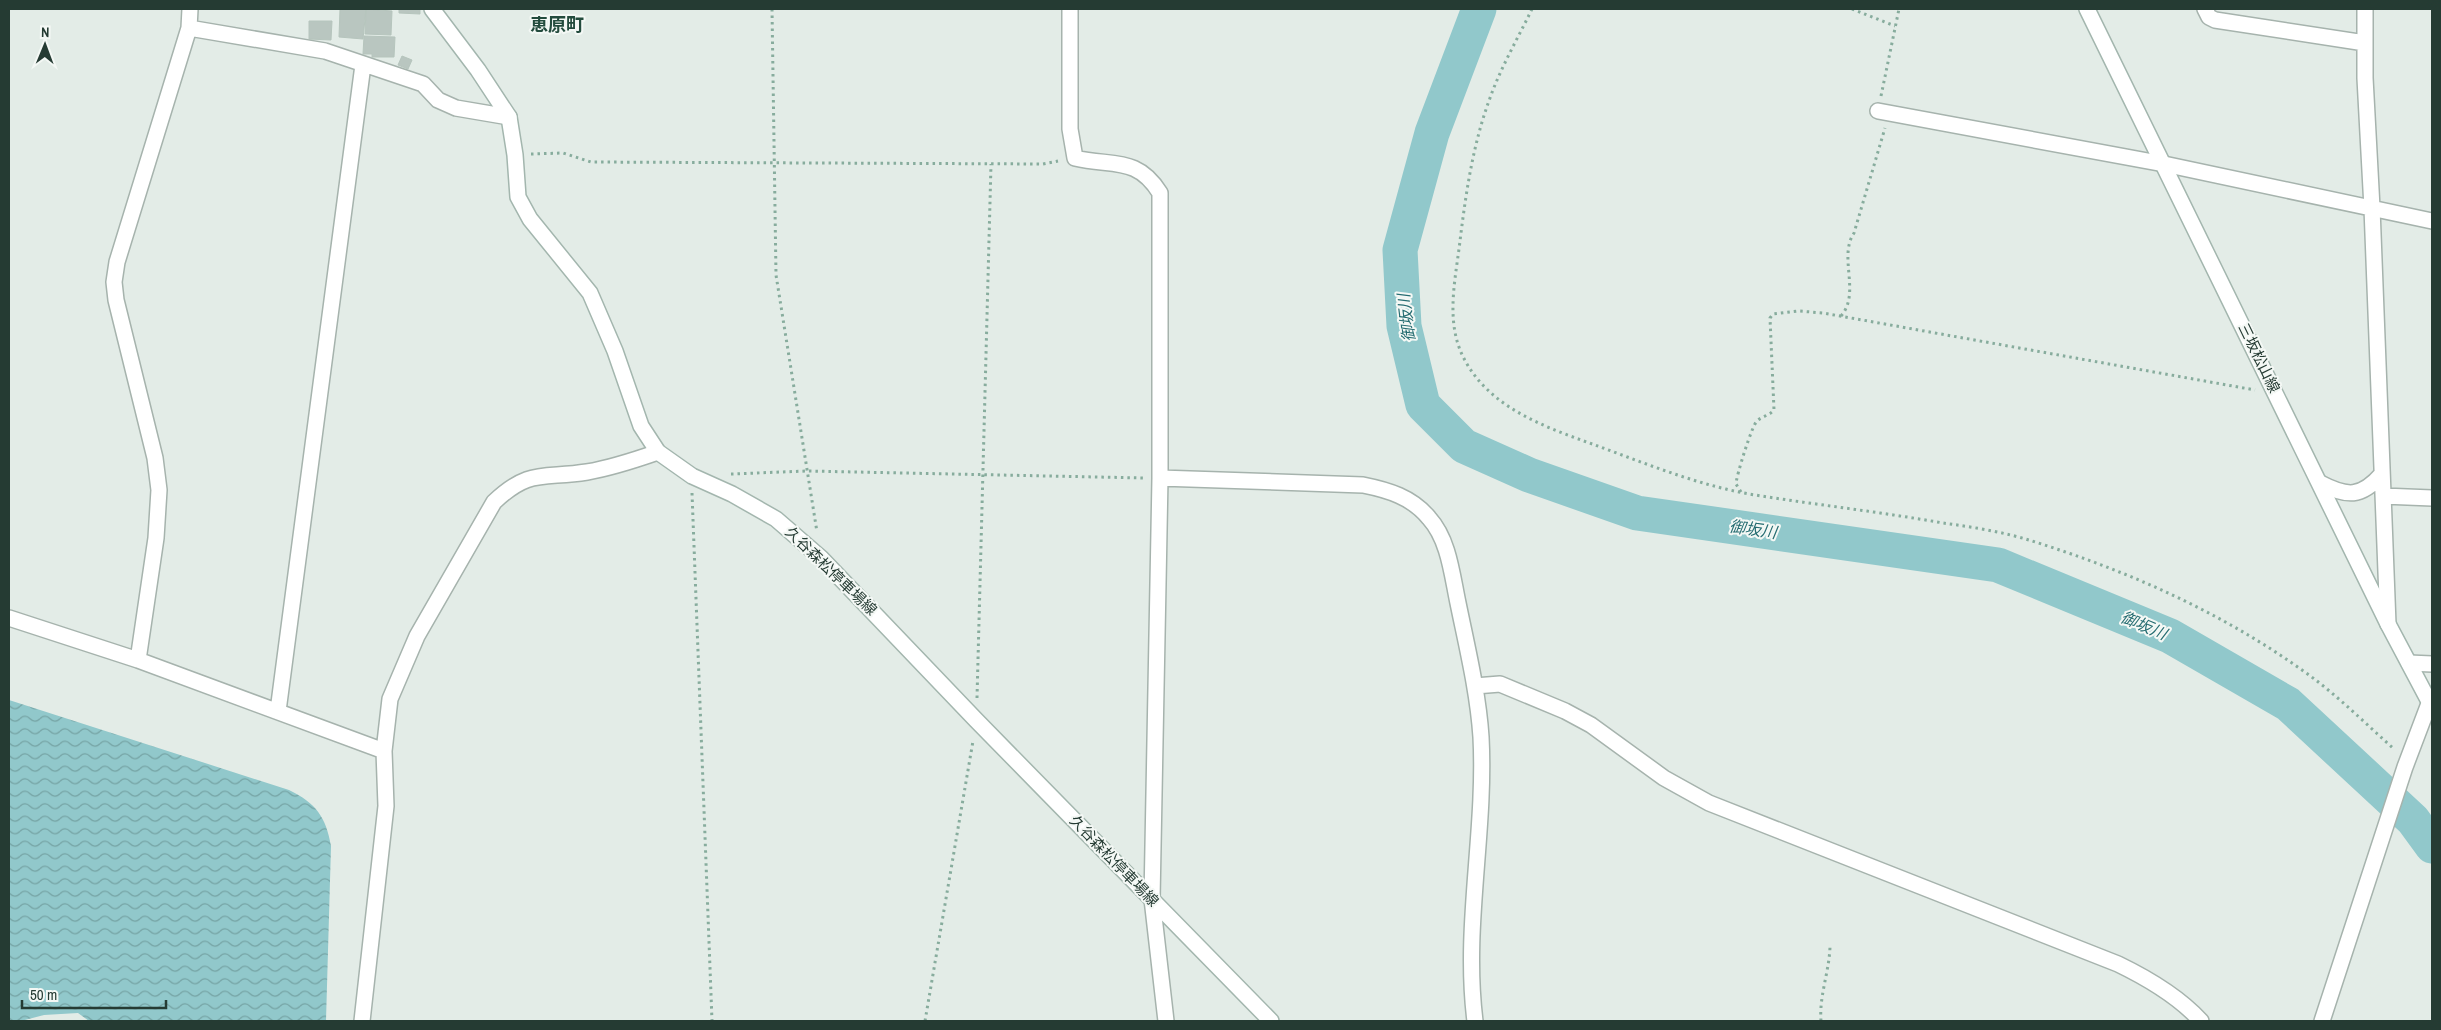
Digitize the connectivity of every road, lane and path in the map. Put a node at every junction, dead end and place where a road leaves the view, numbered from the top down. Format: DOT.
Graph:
graph roads {
  1 [pos="190,9"];
  2 [pos="432,9"];
  3 [pos="772,9"];
  4 [pos="1070,9"];
  5 [pos="1532,9"];
  6 [pos="1852,9"];
  7 [pos="1899,9"];
  8 [pos="2087,9"];
  9 [pos="2205,9"];
  10 [pos="2365,9"];
  11 [pos="1895,26"];
  12 [pos="189,28"];
  13 [pos="2365,43"];
  14 [pos="363,65"];
  15 [pos="1883,112"];
  16 [pos="509,117"];
  17 [pos="516,155"];
  18 [pos="1075,158"];
  19 [pos="776,163"];
  20 [pos="991,164"];
  21 [pos="2164,164"];
  22 [pos="2372,208"];
  23 [pos="2432,221"];
  24 [pos="1840,316"];
  25 [pos="2273,386"];
  26 [pos="658,452"];
  27 [pos="807,471"];
  28 [pos="730,474"];
  29 [pos="983,474"];
  30 [pos="2382,474"];
  31 [pos="692,476"];
  32 [pos="1160,478"];
  33 [pos="2320,483"];
  34 [pos="1742,492"];
  35 [pos="2383,496"];
  36 [pos="2432,498"];
  37 [pos="821,558"];
  38 [pos="9,618"];
  39 [pos="2388,624"];
  40 [pos="138,660"];
  41 [pos="2409,663"];
  42 [pos="2432,664"];
  43 [pos="1475,686"];
  44 [pos="2431,704"];
  45 [pos="278,711"];
  46 [pos="976,720"];
  47 [pos="384,751"];
  48 [pos="2406,764"];
  49 [pos="1152,899"];
  50 [pos="1830,947"];
  51 [pos="362,1021"];
  52 [pos="712,1021"];
  53 [pos="925,1021"];
  54 [pos="1166,1021"];
  55 [pos="1271,1021"];
  56 [pos="1475,1021"];
  57 [pos="1821,1021"];
  58 [pos="2201,1021"];
  59 [pos="2322,1021"];
  1 -- 12 [label="street"];
  2 -- 16 [label="street, 久谷森松停車場線"];
  3 -- 19 [label="path"];
  4 -- 18 [label="street"];
  5 -- 34 [label="path"];
  6 -- 11 [label="path"];
  7 -- 11 [label="path"];
  8 -- 21 [label="street, 三坂松山線"];
  9 -- 13 [label="street"];
  10 -- 13 [label="street"];
  11 -- 15 [label="path"];
  12 -- 14 [label="street"];
  12 -- 40 [label="street"];
  13 -- 22 [label="street"];
  14 -- 16 [label="street"];
  14 -- 45 [label="street"];
  15 -- 21 [label="street"];
  15 -- 24 [label="path"];
  16 -- 17 [label="street, 久谷森松停車場線"];
  17 -- 19 [label="path"];
  17 -- 26 [label="street, 久谷森松停車場線"];
  18 -- 20 [label="path"];
  18 -- 32 [label="street"];
  19 -- 20 [label="path"];
  19 -- 27 [label="path"];
  20 -- 29 [label="path"];
  21 -- 22 [label="street"];
  21 -- 25 [label="street, 三坂松山線"];
  22 -- 23 [label="street"];
  22 -- 30 [label="street"];
  24 -- 25 [label="path"];
  24 -- 34 [label="path"];
  25 -- 33 [label="street, 三坂松山線"];
  26 -- 31 [label="street, 久谷森松停車場線"];
  26 -- 47 [label="street"];
  27 -- 28 [label="path"];
  27 -- 29 [label="path"];
  27 -- 37 [label="path"];
  29 -- 32 [label="path"];
  29 -- 46 [label="path"];
  30 -- 33 [label="street"];
  30 -- 35 [label="street"];
  31 -- 37 [label="street, 久谷森松停車場線"];
  31 -- 52 [label="path"];
  32 -- 43 [label="street"];
  32 -- 49 [label="street"];
  33 -- 39 [label="street, 三坂松山線"];
  34 -- 48 [label="path"];
  35 -- 36 [label="street"];
  35 -- 39 [label="street"];
  37 -- 46 [label="street, 久谷森松停車場線"];
  38 -- 40 [label="street"];
  39 -- 41 [label="street, 三坂松山線"];
  40 -- 45 [label="street"];
  41 -- 42 [label="street"];
  41 -- 44 [label="street, 三坂松山線"];
  43 -- 56 [label="street"];
  43 -- 58 [label="street"];
  44 -- 48 [label="street"];
  45 -- 47 [label="street"];
  46 -- 49 [label="street, 久谷森松停車場線"];
  46 -- 53 [label="path"];
  47 -- 51 [label="street"];
  48 -- 59 [label="street"];
  49 -- 54 [label="street"];
  49 -- 55 [label="street, 久谷森松停車場線"];
  50 -- 57 [label="path"];
}
